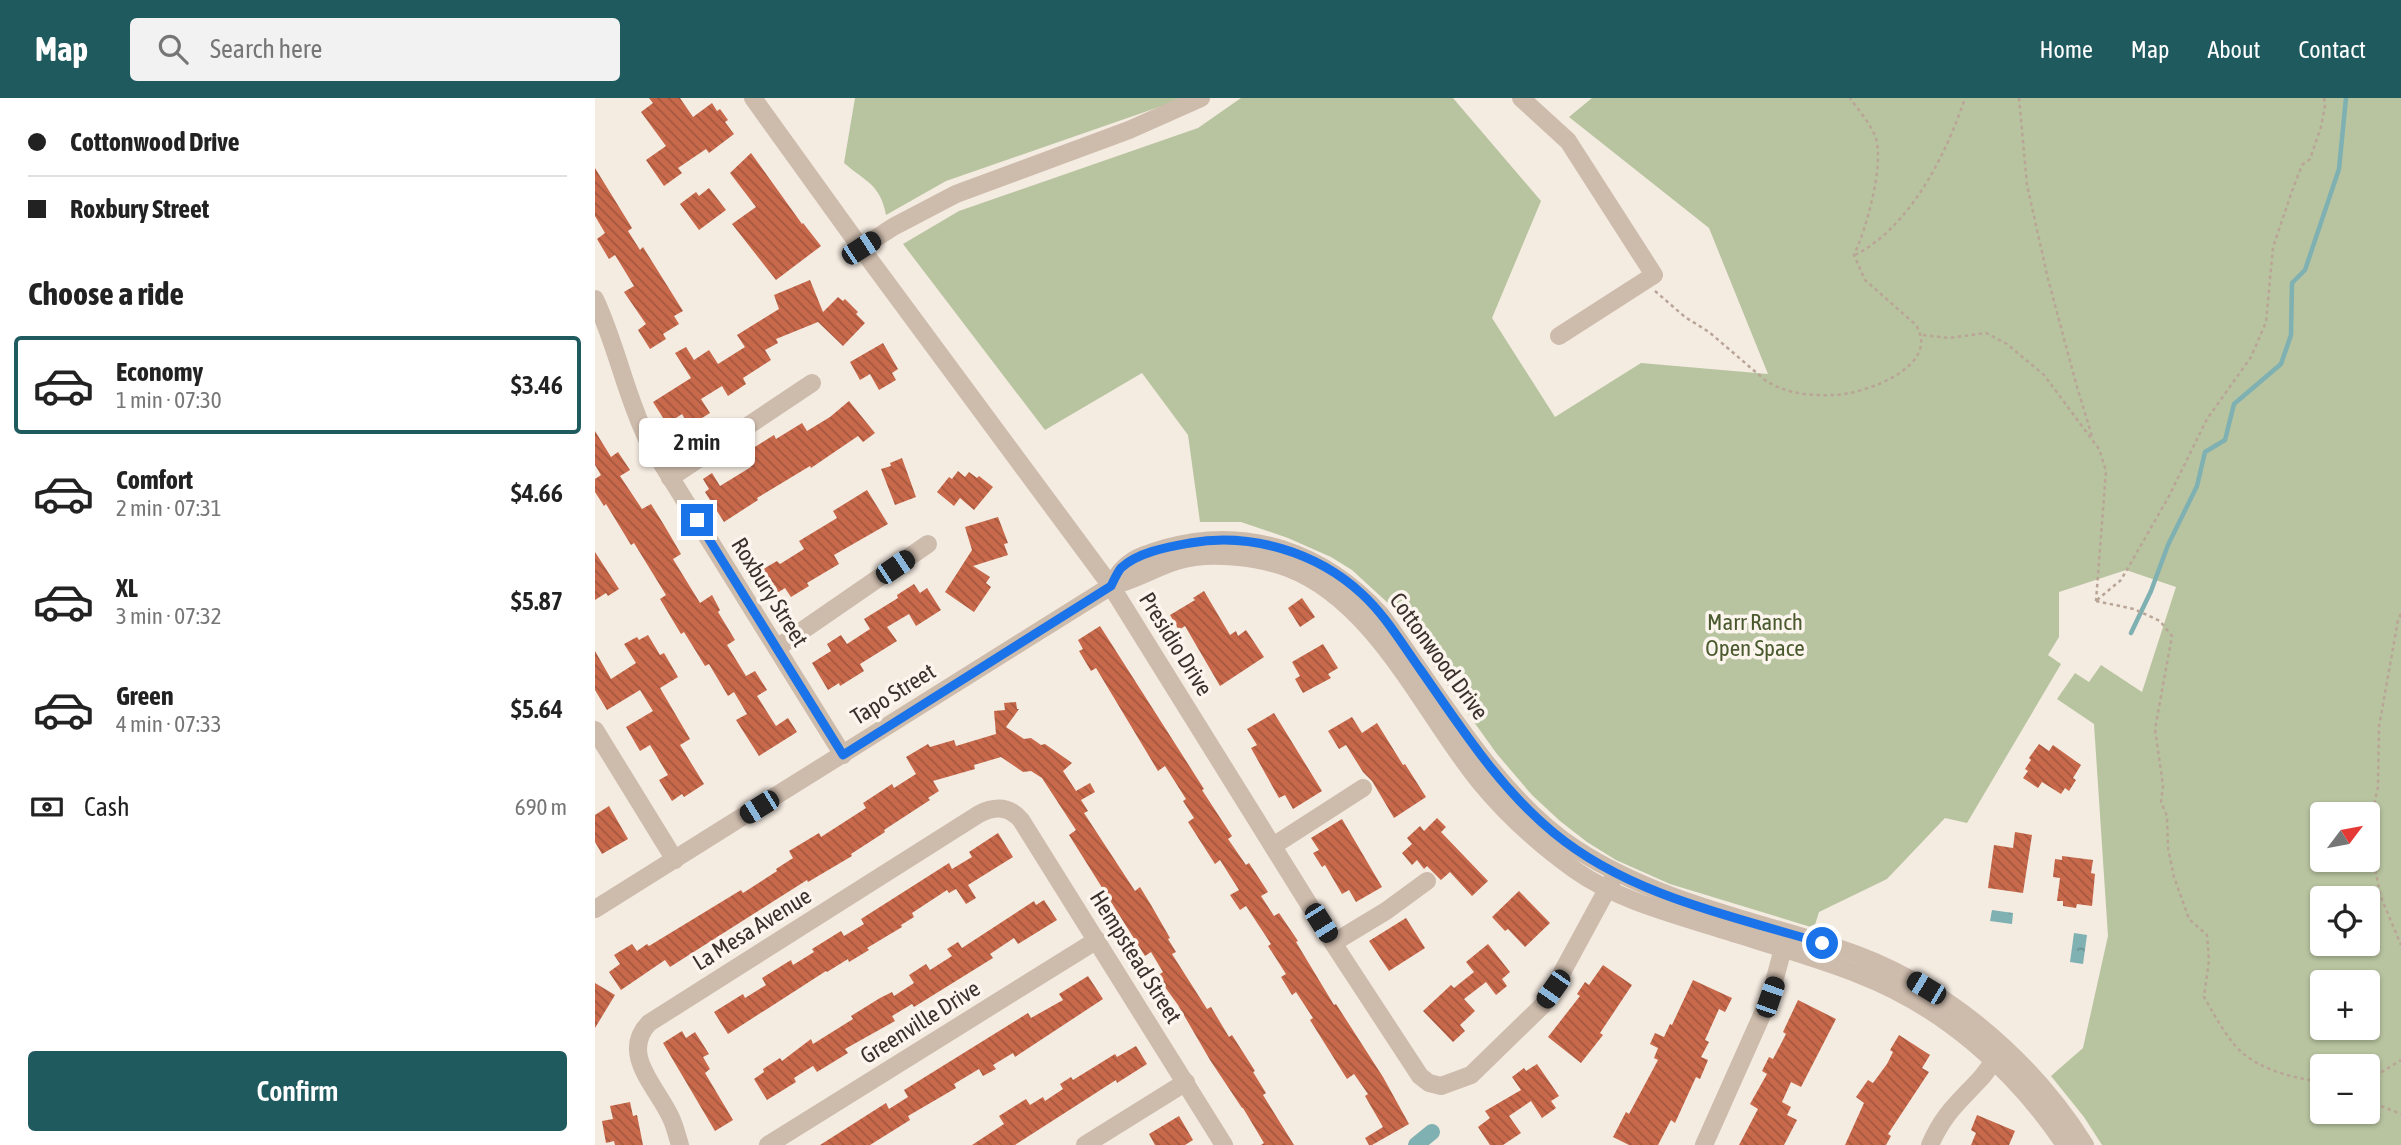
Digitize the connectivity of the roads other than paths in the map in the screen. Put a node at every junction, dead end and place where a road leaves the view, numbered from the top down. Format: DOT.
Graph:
graph roads {
  1 [pos="753,98"];
  2 [pos="1201,98"];
  3 [pos="1521,98"];
  4 [pos="861,248"];
  5 [pos="595,299"];
  6 [pos="1559,336"];
  7 [pos="812,383"];
  8 [pos="670,478"];
  9 [pos="928,544"];
  10 [pos="1111,586"];
  11 [pos="776,648"];
  12 [pos="595,730"];
  13 [pos="843,755"];
  14 [pos="1363,788"];
  15 [pos="997,808"];
  16 [pos="1273,846"];
  17 [pos="674,860"];
  18 [pos="1427,881"];
  19 [pos="1613,881"];
  20 [pos="597,903"];
  21 [pos="1097,940"];
  22 [pos="1785,941"];
  23 [pos="1333,943"];
  24 [pos="1999,1054"];
  25 [pos="1185,1082"];
  26 [pos="680,1145"];
  27 [pos="768,1145"];
  28 [pos="1085,1145"];
  29 [pos="1224,1145"];
  30 [pos="1704,1145"];
  31 [pos="1930,1145"];
  32 [pos="2064,1145"];
  33 [pos="2085,1145"];
  1 -- 4 [label="street, Presidio Drive"];
  2 -- 4 [label="street"];
  3 -- 6 [label="street"];
  4 -- 10 [label="street, Presidio Drive"];
  5 -- 8 [label="street, Roxbury Street"];
  7 -- 8 [label="street"];
  8 -- 11 [label="street, Roxbury Street"];
  9 -- 11 [label="street"];
  10 -- 13 [label="street, Tapo Street"];
  10 -- 16 [label="street, Presidio Drive"];
  10 -- 19 [label="street, Cottonwood Drive"];
  11 -- 13 [label="street, Roxbury Street"];
  12 -- 17 [label="street"];
  13 -- 17 [label="street, Tapo Street"];
  14 -- 16 [label="street"];
  15 -- 21 [label="street, Hempstead Street"];
  15 -- 26 [label="street, La Mesa Avenue"];
  16 -- 23 [label="street, Presidio Drive"];
  17 -- 20 [label="street, Tapo Street"];
  18 -- 23 [label="street"];
  19 -- 22 [label="street, Cottonwood Drive"];
  19 -- 23 [label="street, Presidio Drive"];
  21 -- 25 [label="street, Hempstead Street"];
  21 -- 27 [label="street, Greenville Drive"];
  22 -- 24 [label="street, Cottonwood Drive"];
  22 -- 30 [label="street"];
  24 -- 31 [label="street"];
  24 -- 32 [label="street, Cottonwood Drive"];
  24 -- 33 [label="street, Cottonwood Drive"];
  25 -- 28 [label="street"];
  25 -- 29 [label="street, Hempstead Street"];
}
